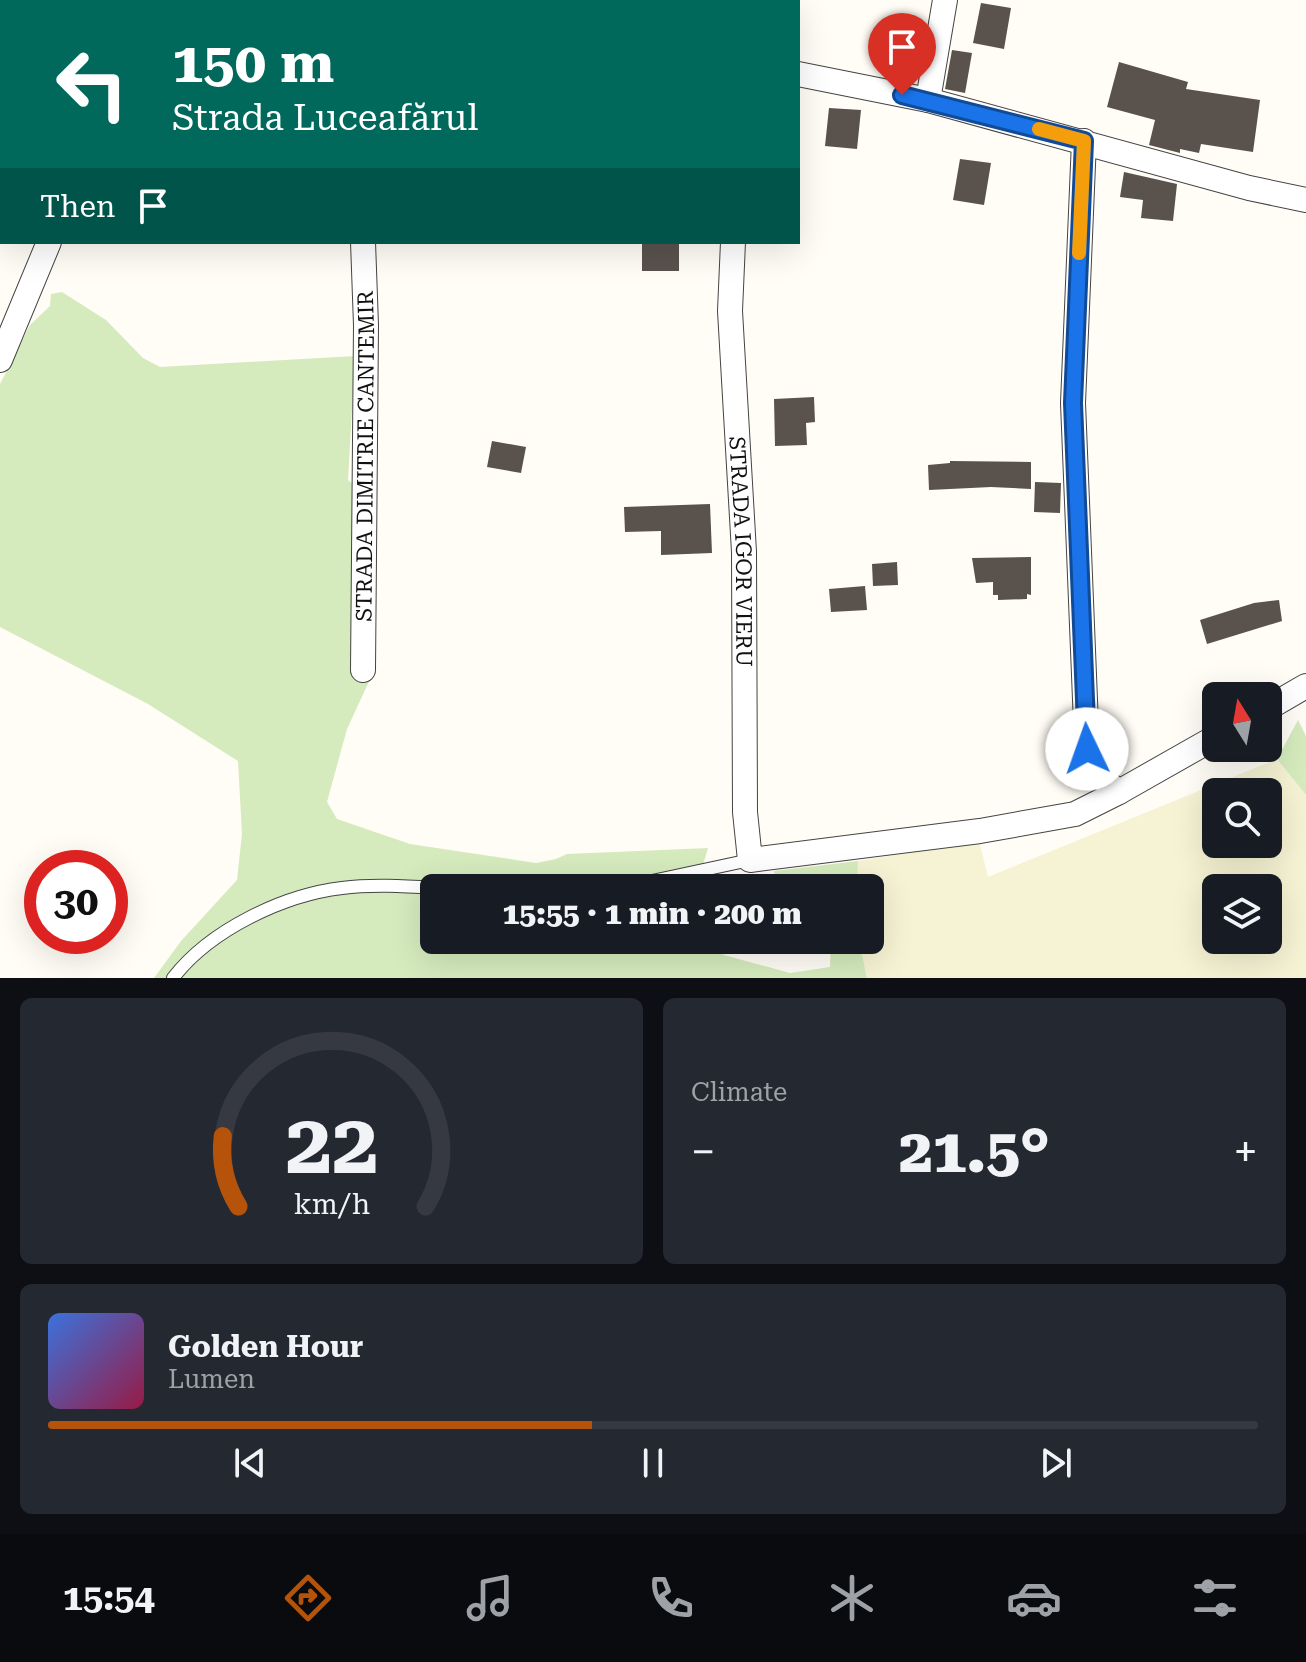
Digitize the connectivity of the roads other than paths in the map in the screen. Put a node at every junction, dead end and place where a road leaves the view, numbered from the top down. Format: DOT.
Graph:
graph roads {
  1 [pos="945,0"];
  2 [pos="800,74"];
  3 [pos="928,100"];
  4 [pos="1084,141"];
  5 [pos="1306,200"];
  6 [pos="48,244"];
  7 [pos="363,244"];
  8 [pos="733,244"];
  9 [pos="0,360"];
  10 [pos="363,670"];
  11 [pos="1306,686"];
  12 [pos="1282,700"];
  13 [pos="1202,745"];
  14 [pos="1119,792"];
  15 [pos="750,860"];
  16 [pos="685,874"];
  17 [pos="420,887"];
  18 [pos="173,978"];
  1 -- 3 [label="street"];
  2 -- 3 [label="street"];
  3 -- 4 [label="street"];
  4 -- 5 [label="street"];
  4 -- 14 [label="street"];
  6 -- 9 [label="street"];
  7 -- 10 [label="street, STRADA DIMITRIE CANTEMIR"];
  8 -- 15 [label="street, STRADA IGOR VIERU"];
  11 -- 12 [label="street"];
  13 -- 14 [label="street"];
  14 -- 15 [label="street"];
  15 -- 16 [label="lane"];
  17 -- 18 [label="lane"];
}
